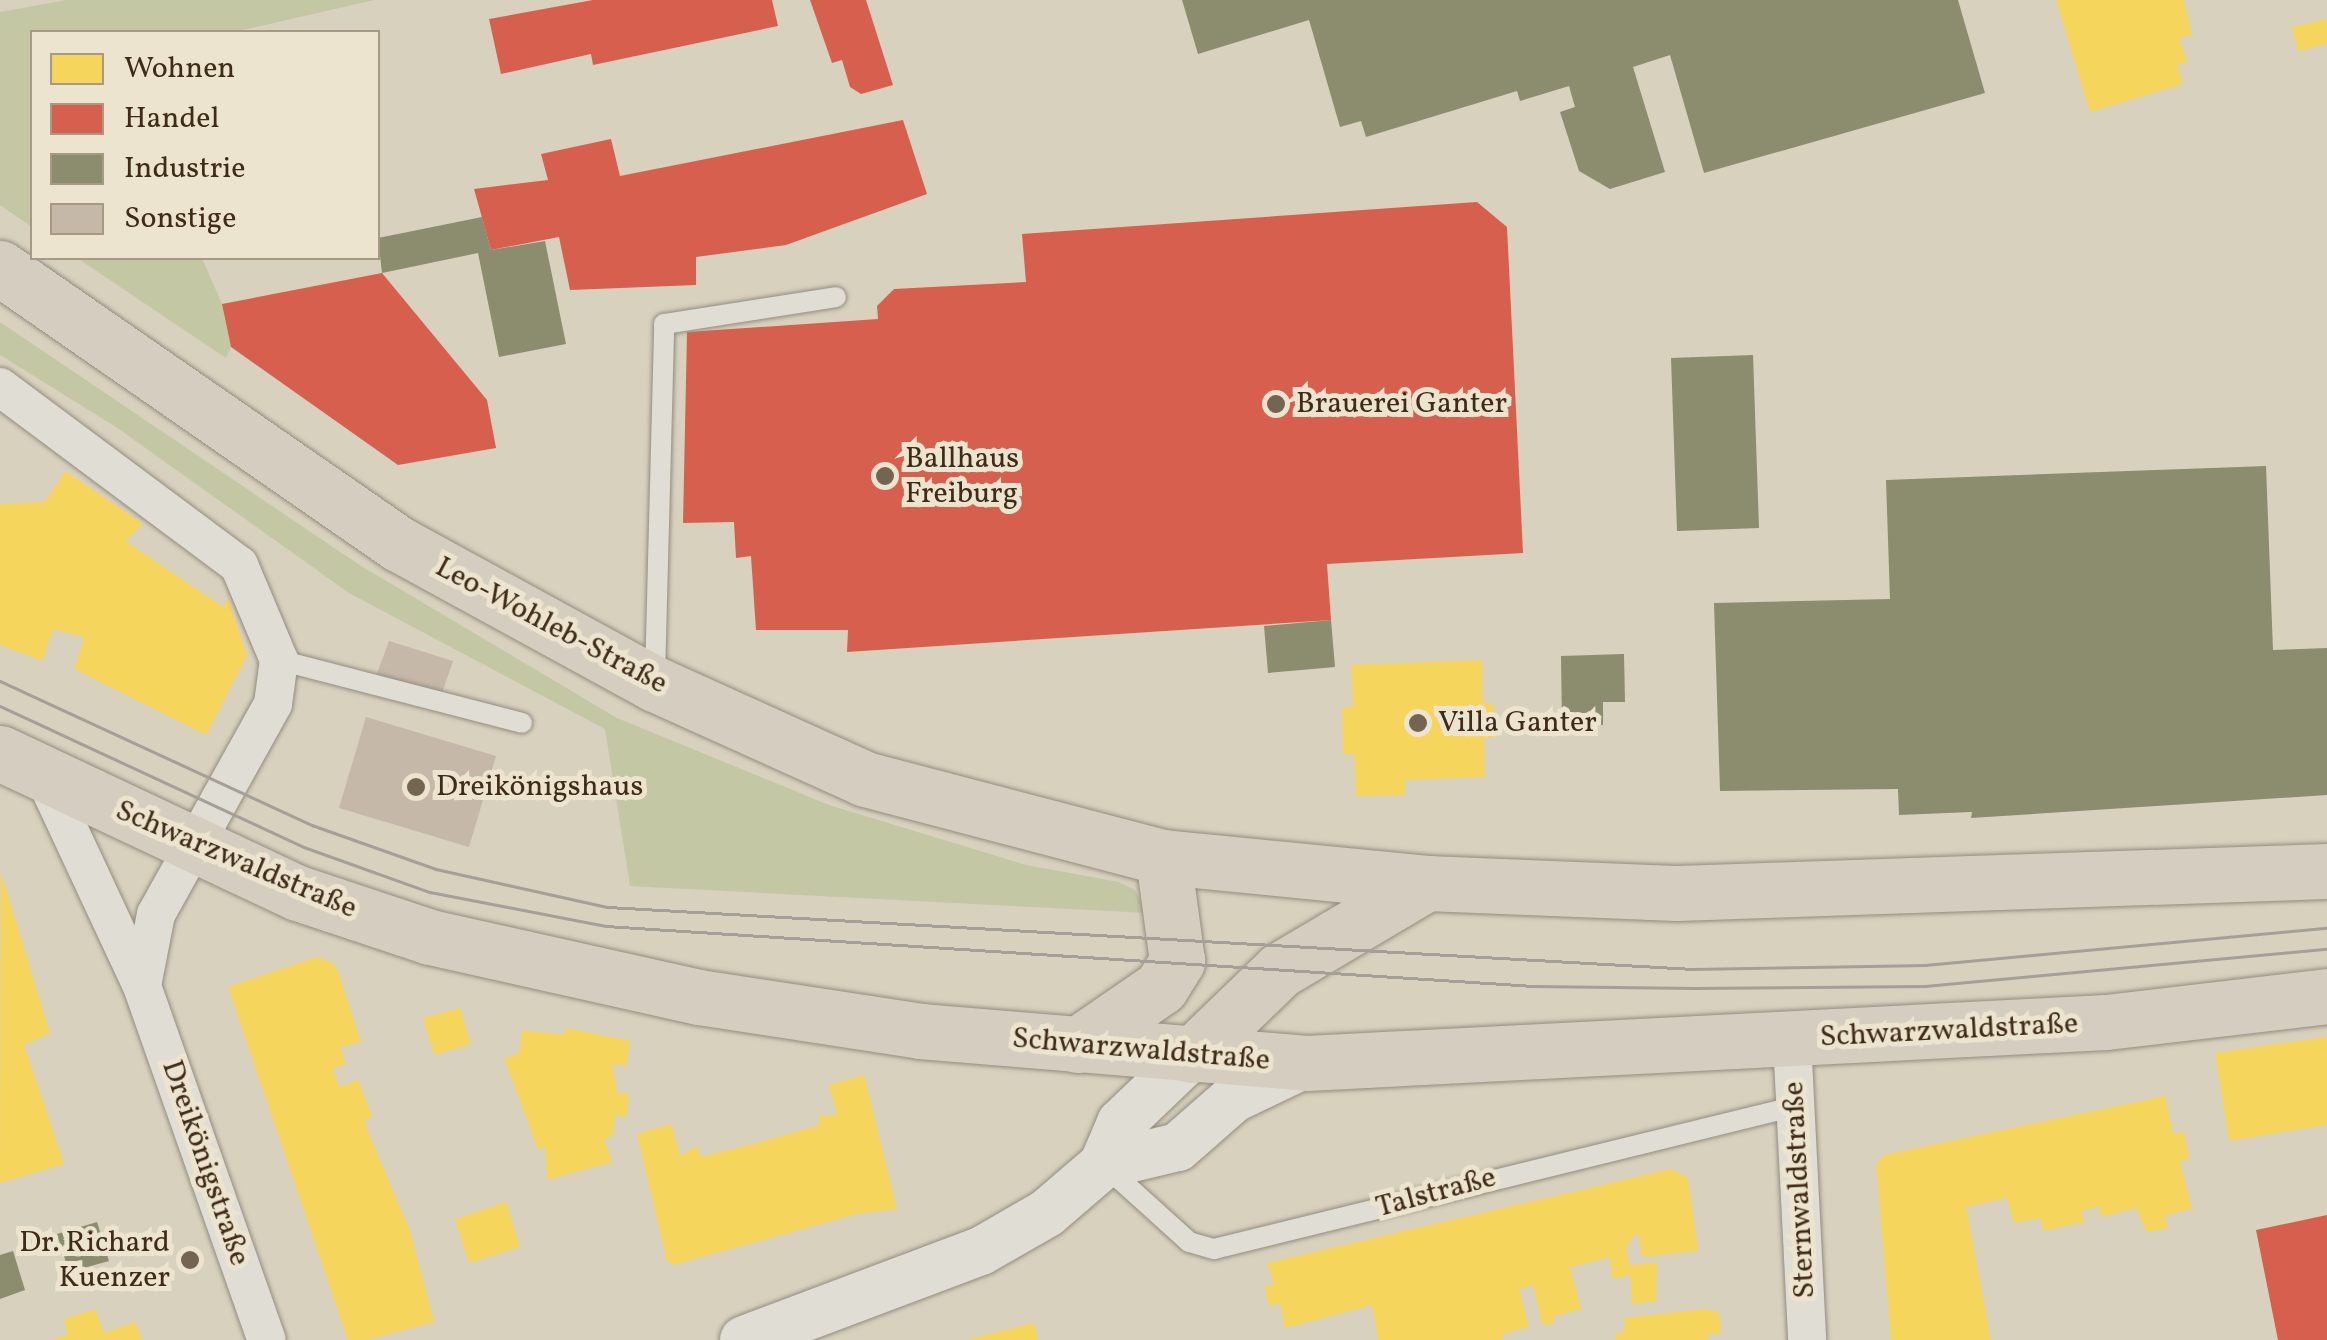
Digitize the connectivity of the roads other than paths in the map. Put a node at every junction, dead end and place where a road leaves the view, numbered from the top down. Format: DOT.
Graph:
graph roads {
  1 [pos="0,268"];
  2 [pos="836,297"];
  3 [pos="0,387"];
  4 [pos="278,660"];
  5 [pos="655,684"];
  6 [pos="522,723"];
  7 [pos="22,763"];
  8 [pos="190,846"];
  9 [pos="1163,857"];
  10 [pos="2327,871"];
  11 [pos="1427,883"];
  12 [pos="1280,970"];
  13 [pos="142,986"];
  14 [pos="2327,996"];
  15 [pos="1792,1040"];
  16 [pos="1077,1045"];
  17 [pos="1192,1055"];
  18 [pos="1306,1063"];
  19 [pos="1796,1106"];
  20 [pos="1104,1165"];
  21 [pos="267,1340"];
  22 [pos="744,1340"];
  23 [pos="1808,1340"];
  1 -- 5 [label="main road, Leo-Wohleb-Straße"];
  2 -- 5 [label="lane"];
  3 -- 4 [label="street"];
  4 -- 6 [label="lane"];
  4 -- 8 [label="street"];
  5 -- 9 [label="main road, Leo-Wohleb-Straße"];
  7 -- 8 [label="main road, Schwarzwaldstraße"];
  7 -- 13 [label="street, Dreikönigstraße"];
  8 -- 13 [label="street"];
  8 -- 16 [label="main road, Schwarzwaldstraße"];
  9 -- 11 [label="main road"];
  9 -- 16 [label="main road"];
  10 -- 11 [label="main road"];
  11 -- 12 [label="main road"];
  12 -- 17 [label="main road"];
  12 -- 18 [label="main road"];
  13 -- 21 [label="street, Dreikönigstraße"];
  14 -- 15 [label="main road, Schwarzwaldstraße"];
  15 -- 18 [label="main road, Schwarzwaldstraße"];
  15 -- 19 [label="street, Sternwaldstraße"];
  16 -- 17 [label="main road, Schwarzwaldstraße"];
  17 -- 18 [label="main road, Schwarzwaldstraße"];
  17 -- 20 [label="street"];
  18 -- 20 [label="street"];
  19 -- 20 [label="lane, Talstraße"];
  19 -- 23 [label="street, Sternwaldstraße"];
  20 -- 22 [label="street"];
}
